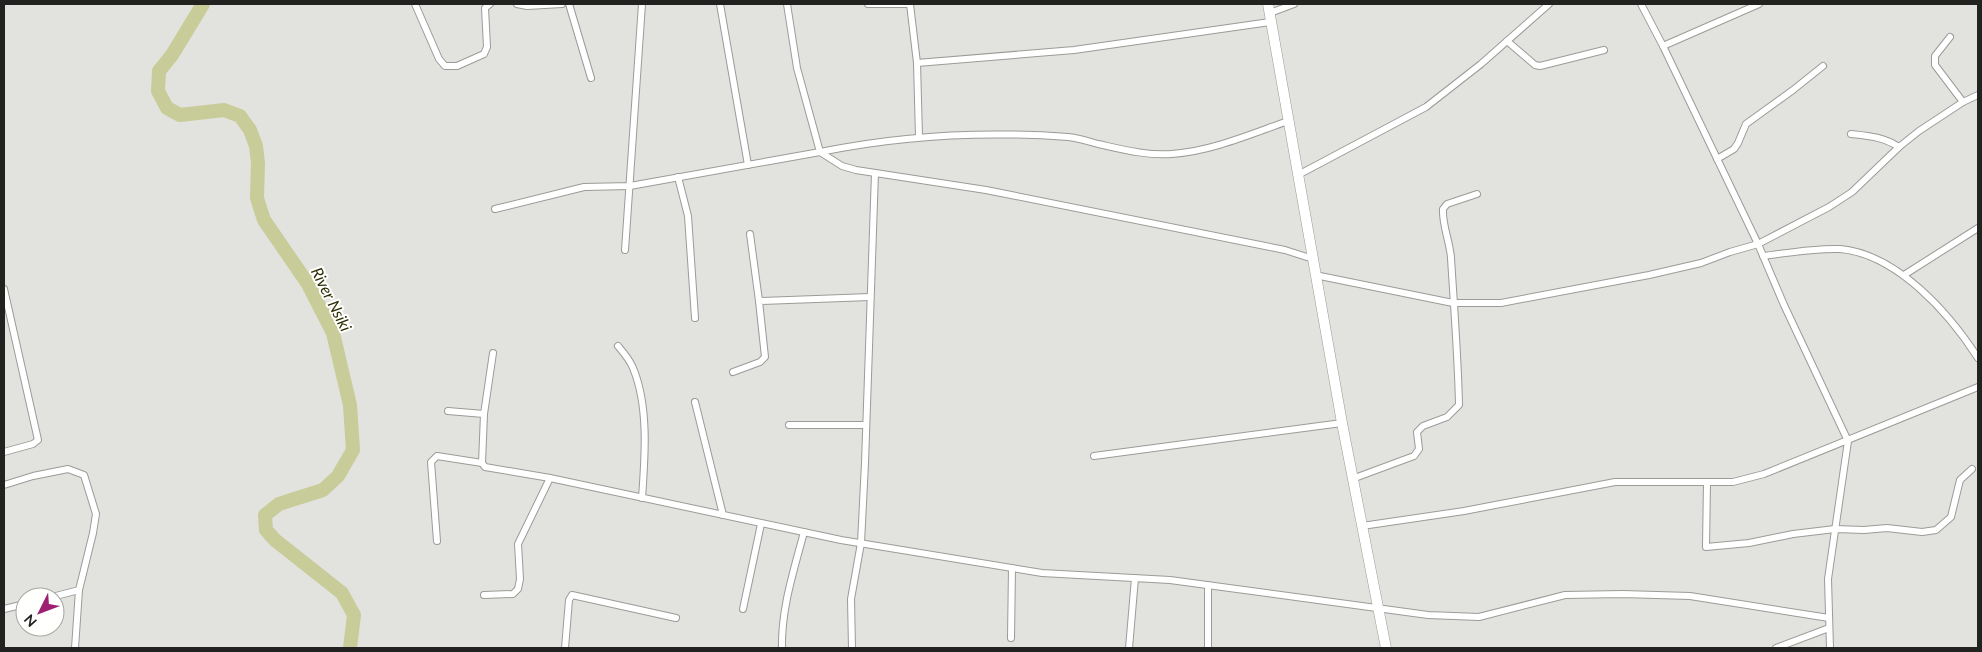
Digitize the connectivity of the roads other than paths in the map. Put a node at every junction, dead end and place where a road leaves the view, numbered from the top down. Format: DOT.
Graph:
graph roads {
  1 [pos="415,4"];
  2 [pos="490,4"];
  3 [pos="517,4"];
  4 [pos="562,4"];
  5 [pos="569,4"];
  6 [pos="642,4"];
  7 [pos="720,4"];
  8 [pos="788,4"];
  9 [pos="868,4"];
  10 [pos="910,4"];
  11 [pos="1294,4"];
  12 [pos="1549,4"];
  13 [pos="1641,4"];
  14 [pos="1759,4"];
  15 [pos="1269,13"];
  16 [pos="1950,37"];
  17 [pos="1507,41"];
  18 [pos="1663,46"];
  19 [pos="1604,50"];
  20 [pos="917,63"];
  21 [pos="1823,66"];
  22 [pos="591,78"];
  23 [pos="1978,95"];
  24 [pos="1963,102"];
  25 [pos="1288,122"];
  26 [pos="1851,134"];
  27 [pos="919,137"];
  28 [pos="1899,147"];
  29 [pos="820,152"];
  30 [pos="1717,159"];
  31 [pos="748,165"];
  32 [pos="874,173"];
  33 [pos="1298,175"];
  34 [pos="678,178"];
  35 [pos="630,186"];
  36 [pos="1477,194"];
  37 [pos="495,209"];
  38 [pos="1978,228"];
  39 [pos="750,234"];
  40 [pos="1758,244"];
  41 [pos="625,250"];
  42 [pos="1763,256"];
  43 [pos="1312,260"];
  44 [pos="1315,275"];
  45 [pos="1904,275"];
  46 [pos="4,290"];
  47 [pos="870,297"];
  48 [pos="760,301"];
  49 [pos="1453,302"];
  50 [pos="695,318"];
  51 [pos="618,346"];
  52 [pos="493,353"];
  53 [pos="1978,358"];
  54 [pos="732,372"];
  55 [pos="1978,387"];
  56 [pos="695,402"];
  57 [pos="448,411"];
  58 [pos="484,414"];
  59 [pos="1342,422"];
  60 [pos="789,425"];
  61 [pos="866,425"];
  62 [pos="1848,441"];
  63 [pos="4,452"];
  64 [pos="1094,456"];
  65 [pos="482,463"];
  66 [pos="1972,469"];
  67 [pos="550,478"];
  68 [pos="1352,479"];
  69 [pos="1707,482"];
  70 [pos="4,485"];
  71 [pos="642,498"];
  72 [pos="723,515"];
  73 [pos="761,524"];
  74 [pos="1362,526"];
  75 [pos="1835,529"];
  76 [pos="804,532"];
  77 [pos="437,541"];
  78 [pos="860,543"];
  79 [pos="1012,568"];
  80 [pos="1135,578"];
  81 [pos="1208,585"];
  82 [pos="80,590"];
  83 [pos="65,594"];
  84 [pos="484,595"];
  85 [pos="743,608"];
  86 [pos="1378,609"];
  87 [pos="676,618"];
  88 [pos="1829,618"];
  89 [pos="1829,628"];
  90 [pos="1011,638"];
  91 [pos="75,648"];
  92 [pos="565,648"];
  93 [pos="782,648"];
  94 [pos="852,648"];
  95 [pos="1129,648"];
  96 [pos="1208,648"];
  97 [pos="1386,648"];
  98 [pos="1776,648"];
  99 [pos="1830,648"];
  1 -- 2 [label="street"];
  3 -- 4 [label="street"];
  5 -- 22 [label="street"];
  6 -- 35 [label="street"];
  7 -- 31 [label="street"];
  8 -- 29 [label="street"];
  9 -- 10 [label="street"];
  10 -- 20 [label="street"];
  11 -- 15 [label="street"];
  12 -- 17 [label="street"];
  13 -- 18 [label="street"];
  14 -- 18 [label="street"];
  15 -- 20 [label="street"];
  15 -- 25 [label="main road"];
  16 -- 24 [label="street"];
  17 -- 19 [label="street"];
  17 -- 33 [label="street"];
  18 -- 30 [label="street"];
  20 -- 27 [label="street"];
  21 -- 30 [label="street"];
  23 -- 24 [label="street"];
  24 -- 28 [label="street"];
  25 -- 27 [label="street"];
  25 -- 33 [label="main road"];
  26 -- 28 [label="street"];
  27 -- 29 [label="street"];
  28 -- 40 [label="street"];
  29 -- 31 [label="street"];
  29 -- 32 [label="street"];
  30 -- 40 [label="street"];
  31 -- 34 [label="street"];
  32 -- 43 [label="street"];
  32 -- 47 [label="street"];
  33 -- 43 [label="main road"];
  34 -- 35 [label="street"];
  34 -- 50 [label="street"];
  35 -- 37 [label="street"];
  35 -- 41 [label="street"];
  36 -- 49 [label="street"];
  38 -- 45 [label="street"];
  39 -- 48 [label="street"];
  40 -- 42 [label="street"];
  40 -- 49 [label="street"];
  42 -- 45 [label="street"];
  42 -- 62 [label="street"];
  43 -- 44 [label="main road"];
  44 -- 49 [label="street"];
  44 -- 59 [label="main road"];
  45 -- 53 [label="street"];
  46 -- 63 [label="street"];
  47 -- 48 [label="street"];
  47 -- 61 [label="street"];
  48 -- 54 [label="street"];
  49 -- 68 [label="street"];
  51 -- 71 [label="street"];
  52 -- 58 [label="street"];
  55 -- 62 [label="street"];
  56 -- 72 [label="street"];
  57 -- 58 [label="street"];
  58 -- 65 [label="street"];
  59 -- 64 [label="street"];
  59 -- 68 [label="main road"];
  60 -- 61 [label="street"];
  61 -- 78 [label="street"];
  62 -- 69 [label="street"];
  62 -- 75 [label="street"];
  65 -- 67 [label="street"];
  65 -- 77 [label="street"];
  66 -- 75 [label="street"];
  67 -- 71 [label="street"];
  67 -- 84 [label="street"];
  68 -- 74 [label="main road"];
  69 -- 74 [label="street"];
  69 -- 75 [label="street"];
  70 -- 82 [label="street"];
  71 -- 72 [label="street"];
  72 -- 73 [label="street"];
  73 -- 76 [label="street"];
  73 -- 85 [label="street"];
  74 -- 86 [label="main road"];
  75 -- 88 [label="street"];
  76 -- 78 [label="street"];
  76 -- 93 [label="street"];
  78 -- 79 [label="street"];
  78 -- 94 [label="street"];
  79 -- 80 [label="street"];
  79 -- 90 [label="street"];
  80 -- 81 [label="street"];
  80 -- 95 [label="street"];
  81 -- 86 [label="street"];
  81 -- 96 [label="street"];
  82 -- 83 [label="street"];
  82 -- 91 [label="street"];
  86 -- 88 [label="street"];
  86 -- 97 [label="main road"];
  87 -- 92 [label="street"];
  88 -- 89 [label="street"];
  89 -- 98 [label="street"];
  89 -- 99 [label="street"];
}
